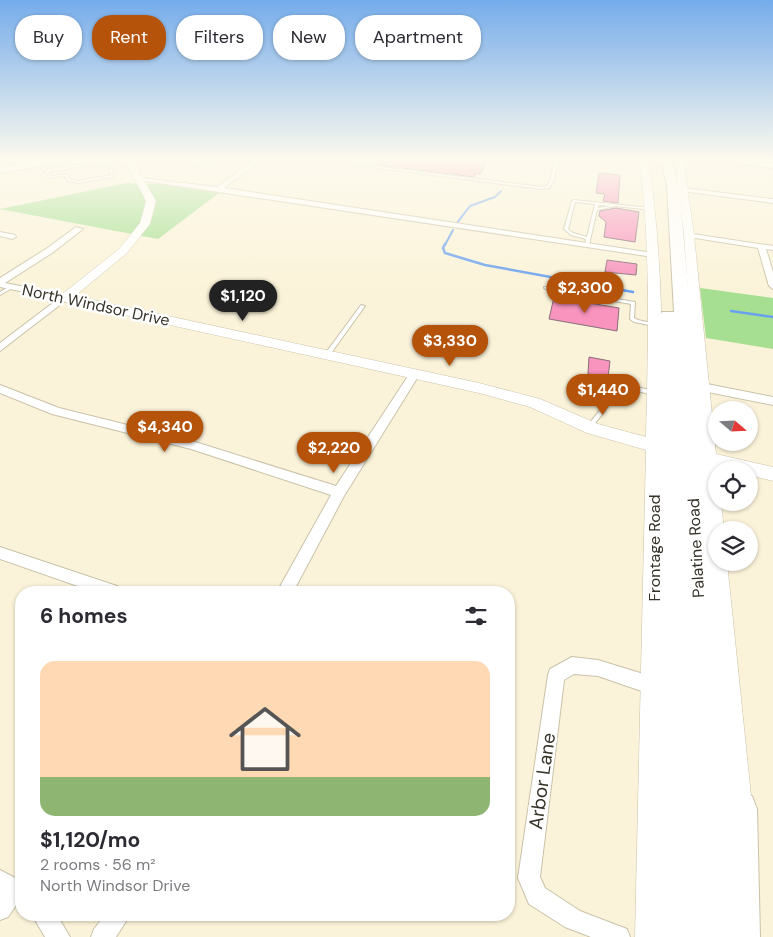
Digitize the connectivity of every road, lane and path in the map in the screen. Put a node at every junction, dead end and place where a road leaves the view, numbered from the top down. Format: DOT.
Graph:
graph roads {
  1 [pos="151,203"];
  2 [pos="314,203"];
  3 [pos="574,203"];
  4 [pos="582,203"];
  5 [pos="651,203"];
  6 [pos="663,203"];
  7 [pos="674,203"];
  8 [pos="685,203"];
  9 [pos="597,206"];
  10 [pos="652,209"];
  11 [pos="79,229"];
  12 [pos="0,234"];
  13 [pos="689,235"];
  14 [pos="12,237"];
  15 [pos="588,242"];
  16 [pos="761,246"];
  17 [pos="773,248"];
  18 [pos="653,255"];
  19 [pos="0,283"];
  20 [pos="772,286"];
  21 [pos="12,287"];
  22 [pos="546,288"];
  23 [pos="0,294"];
  24 [pos="65,298"];
  25 [pos="363,306"];
  26 [pos="654,324"];
  27 [pos="0,348"];
  28 [pos="327,355"];
  29 [pos="414,374"];
  30 [pos="702,388"];
  31 [pos="0,389"];
  32 [pos="655,394"];
  33 [pos="773,401"];
  34 [pos="588,427"];
  35 [pos="682,453"];
  36 [pos="773,474"];
  37 [pos="339,492"];
  38 [pos="708,529"];
  39 [pos="0,553"];
  40 [pos="718,571"];
  41 [pos="96,586"];
  42 [pos="287,586"];
  43 [pos="653,686"];
  44 [pos="738,809"];
  45 [pos="12,888"];
  46 [pos="0,909"];
  47 [pos="47,921"];
  48 [pos="114,921"];
  49 [pos="59,937"];
  50 [pos="102,937"];
  51 [pos="619,937"];
  52 [pos="652,937"];
  53 [pos="683,937"];
  54 [pos="715,937"];
  55 [pos="740,937"];
  56 [pos="750,937"];
  1 -- 24 [label="street"];
  2 -- 15 [label="street"];
  3 -- 15 [label="lane"];
  4 -- 9 [label="lane"];
  5 -- 10 [label="street, Frontage Road"];
  6 -- 35 [label="highway, Palatine Road"];
  7 -- 35 [label="highway, Palatine Road"];
  8 -- 13 [label="street, Frontage Road"];
  9 -- 10 [label="lane"];
  9 -- 15 [label="lane"];
  10 -- 18 [label="street, Frontage Road"];
  11 -- 19 [label="street, North Windsor Drive"];
  12 -- 14 [label="street"];
  13 -- 16 [label="street"];
  13 -- 30 [label="street, Frontage Road"];
  15 -- 18 [label="street"];
  16 -- 17 [label="street"];
  16 -- 20 [label="street"];
  18 -- 26 [label="street, Frontage Road"];
  19 -- 21 [label="street, North Windsor Drive"];
  21 -- 23 [label="lane"];
  21 -- 24 [label="street, North Windsor Drive"];
  22 -- 26 [label="lane"];
  24 -- 27 [label="street"];
  24 -- 28 [label="street, North Windsor Drive"];
  25 -- 28 [label="lane"];
  26 -- 32 [label="street, Frontage Road"];
  28 -- 29 [label="street, North Windsor Drive"];
  29 -- 34 [label="street, North Windsor Drive"];
  29 -- 37 [label="street"];
  30 -- 33 [label="street"];
  30 -- 35 [label="street, Frontage Road"];
  31 -- 37 [label="street"];
  32 -- 34 [label="lane"];
  32 -- 35 [label="street, Frontage Road"];
  34 -- 35 [label="street, North Windsor Drive"];
  35 -- 36 [label="street, North Windsor Drive"];
  35 -- 38 [label="street, Frontage Road"];
  35 -- 43 [label="street, Frontage Road"];
  35 -- 53 [label="highway, Palatine Road"];
  35 -- 54 [label="highway, Palatine Road"];
  37 -- 42 [label="street"];
  39 -- 41 [label="street"];
  40 -- 44 [label="street"];
  43 -- 51 [label="street, Arbor Lane"];
  43 -- 52 [label="street, Frontage Road"];
  44 -- 55 [label="highway"];
  44 -- 56 [label="street"];
  45 -- 46 [label="street"];
  47 -- 49 [label="street"];
  48 -- 50 [label="street"];
}
